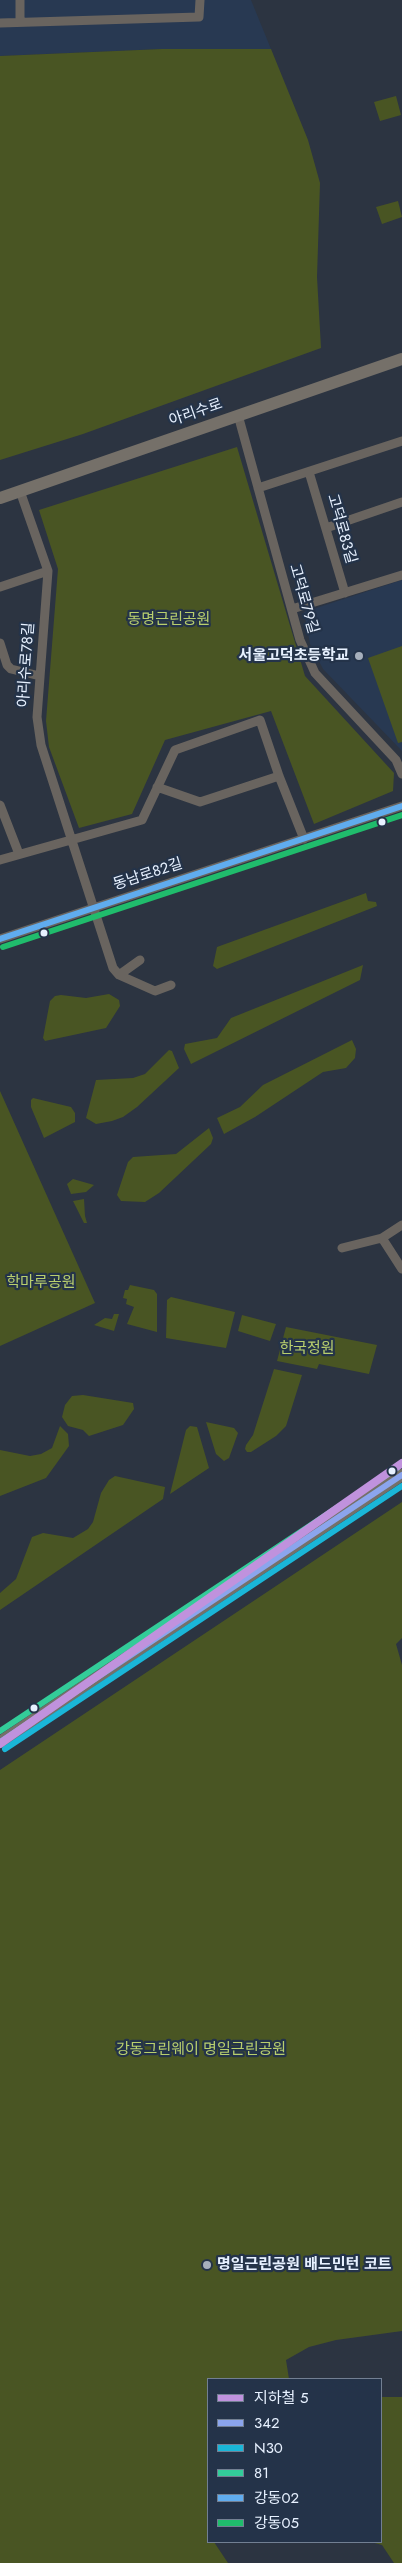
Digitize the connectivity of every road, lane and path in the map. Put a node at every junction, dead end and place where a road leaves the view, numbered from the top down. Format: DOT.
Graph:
graph roads {
  1 [pos="20,0"];
  2 [pos="200,0"];
  3 [pos="20,22"];
  4 [pos="0,23"];
  5 [pos="402,360"];
  6 [pos="238,415"];
  7 [pos="402,441"];
  8 [pos="309,472"];
  9 [pos="258,488"];
  10 [pos="20,491"];
  11 [pos="0,498"];
  12 [pos="402,502"];
  13 [pos="326,528"];
  14 [pos="48,571"];
  15 [pos="402,575"];
  16 [pos="0,587"];
  17 [pos="345,593"];
  18 [pos="292,609"];
  19 [pos="0,643"];
  20 [pos="40,676"];
  21 [pos="402,774"];
  22 [pos="279,776"];
  23 [pos="157,787"];
  24 [pos="0,805"];
  25 [pos="402,806"];
  26 [pos="304,839"];
  27 [pos="71,840"];
  28 [pos="19,854"];
  29 [pos="0,860"];
  30 [pos="95,907"];
  31 [pos="0,939"];
  32 [pos="140,960"];
  33 [pos="119,975"];
  34 [pos="171,985"];
  35 [pos="402,1225"];
  36 [pos="382,1238"];
  37 [pos="342,1248"];
  38 [pos="402,1269"];
  39 [pos="402,1475"];
  40 [pos="0,1742"];
  1 -- 3 [label="street"];
  2 -- 3 [label="street"];
  3 -- 4 [label="street"];
  5 -- 6 [label="main road, 아리수로"];
  6 -- 9 [label="street, 고덕로79길"];
  6 -- 10 [label="main road, 아리수로"];
  7 -- 8 [label="street"];
  8 -- 9 [label="street"];
  8 -- 13 [label="street, 고덕로83길"];
  9 -- 18 [label="street, 고덕로79길"];
  10 -- 11 [label="main road, 아리수로"];
  10 -- 14 [label="street, 아리수로78길"];
  12 -- 13 [label="street"];
  13 -- 17 [label="street, 고덕로83길"];
  14 -- 16 [label="street"];
  14 -- 20 [label="street, 아리수로78길"];
  15 -- 17 [label="street"];
  17 -- 18 [label="street"];
  18 -- 21 [label="street, 고덕로79길"];
  19 -- 20 [label="street"];
  20 -- 27 [label="street, 아리수로78길"];
  22 -- 23 [label="street"];
  22 -- 23 [label="street"];
  22 -- 26 [label="street"];
  23 -- 27 [label="street"];
  24 -- 28 [label="street"];
  25 -- 26 [label="street, 동남로82길"];
  26 -- 30 [label="street, 동남로82길"];
  27 -- 28 [label="street"];
  27 -- 30 [label="street, 아리수로78길"];
  28 -- 29 [label="street"];
  30 -- 31 [label="street, 동남로82길"];
  30 -- 33 [label="street, 아리수로78길"];
  32 -- 33 [label="street"];
  33 -- 34 [label="street"];
  35 -- 36 [label="street"];
  36 -- 37 [label="street"];
  36 -- 38 [label="street"];
  39 -- 40 [label="main road"];
}
